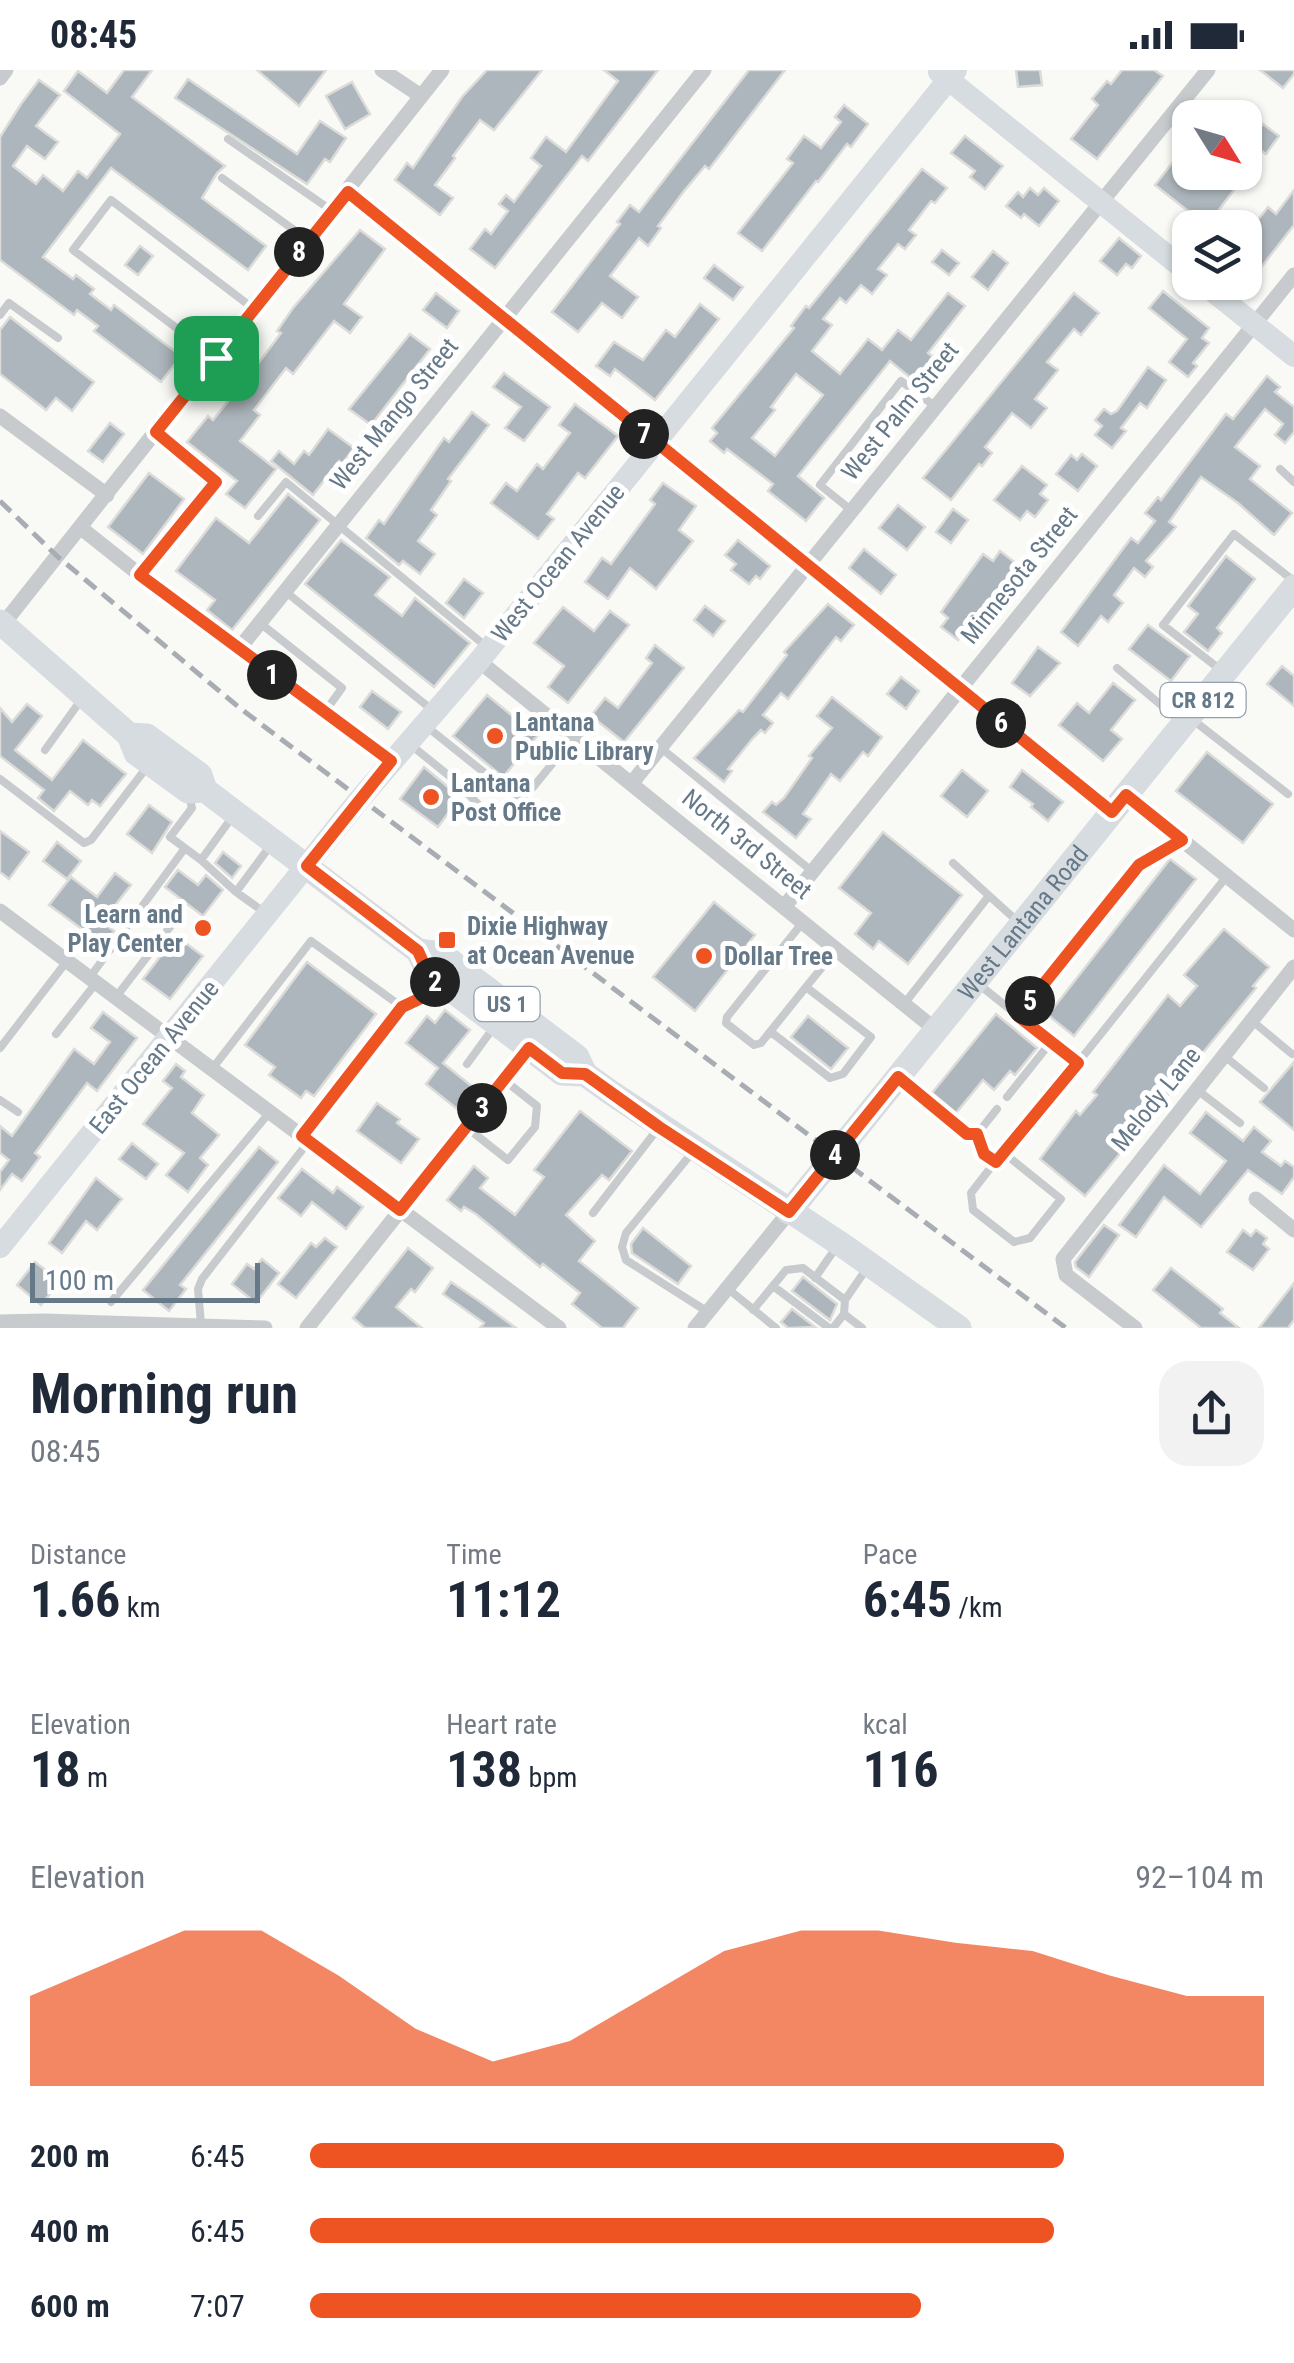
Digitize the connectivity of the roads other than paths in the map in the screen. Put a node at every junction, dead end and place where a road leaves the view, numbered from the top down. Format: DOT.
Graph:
graph roads {
  1 [pos="6,70"];
  2 [pos="382,70"];
  3 [pos="442,70"];
  4 [pos="704,70"];
  5 [pos="1208,70"];
  6 [pos="947,73"];
  7 [pos="0,78"];
  8 [pos="421,96"];
  9 [pos="228,138"];
  10 [pos="222,178"];
  11 [pos="348,192"];
  12 [pos="1101,202"];
  13 [pos="332,211"];
  14 [pos="308,240"];
  15 [pos="1172,259"];
  16 [pos="1294,275"];
  17 [pos="1223,300"];
  18 [pos="254,309"];
  19 [pos="0,315"];
  20 [pos="502,320"];
  21 [pos="1254,325"];
  22 [pos="58,338"];
  23 [pos="1294,356"];
  24 [pos="216,358"];
  25 [pos="936,407"];
  26 [pos="0,416"];
  27 [pos="156,432"];
  28 [pos="655,443"];
  29 [pos="1280,469"];
  30 [pos="1294,482"];
  31 [pos="107,495"];
  32 [pos="852,510"];
  33 [pos="258,516"];
  34 [pos="337,524"];
  35 [pos="81,528"];
  36 [pos="808,566"];
  37 [pos="140,575"];
  38 [pos="284,591"];
  39 [pos="1291,595"];
  40 [pos="260,623"];
  41 [pos="1,625"];
  42 [pos="238,650"];
  43 [pos="484,654"];
  44 [pos="1117,668"];
  45 [pos="1225,673"];
  46 [pos="960,689"];
  47 [pos="84,696"];
  48 [pos="324,713"];
  49 [pos="429,718"];
  50 [pos="1187,720"];
  51 [pos="128,735"];
  52 [pos="574,737"];
  53 [pos="407,742"];
  54 [pos="660,748"];
  55 [pos="44,750"];
  56 [pos="391,761"];
  57 [pos="150,764"];
  58 [pos="0,780"];
  59 [pos="632,784"];
  60 [pos="196,791"];
  61 [pos="1288,794"];
  62 [pos="1119,804"];
  63 [pos="236,813"];
  64 [pos="491,817"];
  65 [pos="1182,840"];
  66 [pos="274,841"];
  67 [pos="185,848"];
  68 [pos="201,860"];
  69 [pos="952,863"];
  70 [pos="307,866"];
  71 [pos="812,872"];
  72 [pos="1227,876"];
  73 [pos="236,892"];
  74 [pos="988,897"];
  75 [pos="784,907"];
  76 [pos="0,911"];
  77 [pos="268,915"];
  78 [pos="803,922"];
  79 [pos="173,923"];
  80 [pos="1022,924"];
  81 [pos="1294,930"];
  82 [pos="837,949"];
  83 [pos="418,951"];
  84 [pos="67,961"];
  85 [pos="1294,967"];
  86 [pos="93,980"];
  87 [pos="437,980"];
  88 [pos="975,982"];
  89 [pos="806,987"];
  90 [pos="116,997"];
  91 [pos="904,1004"];
  92 [pos="402,1007"];
  93 [pos="1018,1016"];
  94 [pos="1252,1020"];
  95 [pos="496,1024"];
  96 [pos="936,1030"];
  97 [pos="770,1032"];
  98 [pos="56,1034"];
  99 [pos="170,1038"];
  100 [pos="1052,1042"];
  101 [pos="0,1048"];
  102 [pos="529,1048"];
  103 [pos="1292,1054"];
  104 [pos="1224,1055"];
  105 [pos="1078,1063"];
  106 [pos="467,1064"];
  107 [pos="212,1069"];
  108 [pos="585,1074"];
  109 [pos="898,1077"];
  110 [pos="504,1080"];
  111 [pos="1196,1088"];
  112 [pos="1264,1088"];
  113 [pos="1007,1097"];
  114 [pos="0,1100"];
  115 [pos="997,1109"];
  116 [pos="18,1112"];
  117 [pos="270,1112"];
  118 [pos="1240,1123"];
  119 [pos="466,1127"];
  120 [pos="659,1127"];
  121 [pos="977,1134"];
  122 [pos="305,1139"];
  123 [pos="694,1150"];
  124 [pos="1005,1154"];
  125 [pos="996,1162"];
  126 [pos="1256,1199"];
  127 [pos="400,1210"];
  128 [pos="789,1212"];
  129 [pos="593,1213"];
  130 [pos="1294,1230"];
  131 [pos="839,1243"];
  132 [pos="0,1247"];
  133 [pos="869,1264"];
  134 [pos="815,1281"];
  135 [pos="774,1286"];
  136 [pos="727,1288"];
  137 [pos="845,1300"];
  138 [pos="111,1302"];
  139 [pos="753,1310"];
  140 [pos="708,1312"];
  141 [pos="844,1314"];
  142 [pos="8,1324"];
  143 [pos="44,1324"];
  144 [pos="201,1326"];
  145 [pos="152,1327"];
  146 [pos="265,1328"];
  147 [pos="308,1328"];
  148 [pos="559,1328"];
  149 [pos="694,1328"];
  150 [pos="776,1328"];
  151 [pos="831,1328"];
  152 [pos="862,1328"];
  153 [pos="960,1328"];
  154 [pos="1135,1328"];
  1 -- 7 [label="street"];
  2 -- 8 [label="street"];
  3 -- 8 [label="street"];
  4 -- 20 [label="street, West Mango Street"];
  5 -- 12 [label="street, West Palm Street"];
  6 -- 12 [label="street"];
  6 -- 28 [label="street, West Ocean Avenue"];
  8 -- 11 [label="street"];
  9 -- 13 [label="lane"];
  10 -- 14 [label="lane"];
  11 -- 13 [label="street"];
  11 -- 20 [label="street"];
  12 -- 15 [label="street"];
  12 -- 25 [label="street, West Palm Street"];
  13 -- 14 [label="street"];
  14 -- 18 [label="street"];
  16 -- 21 [label="street, Minnesota Street"];
  17 -- 21 [label="street"];
  18 -- 24 [label="street"];
  18 -- 24 [label="lane"];
  19 -- 22 [label="lane"];
  20 -- 28 [label="street"];
  20 -- 34 [label="street, West Mango Street"];
  21 -- 23 [label="street"];
  21 -- 46 [label="street, Minnesota Street"];
  24 -- 27 [label="street"];
  25 -- 32 [label="street, West Palm Street"];
  25 -- 32 [label="lane"];
  26 -- 31 [label="street"];
  27 -- 31 [label="street"];
  27 -- 37 [label="lane"];
  28 -- 36 [label="street"];
  28 -- 43 [label="street, West Ocean Avenue"];
  29 -- 30 [label="lane"];
  31 -- 35 [label="street"];
  32 -- 36 [label="street, West Palm Street"];
  33 -- 34 [label="lane"];
  34 -- 38 [label="street, West Mango Street"];
  34 -- 43 [label="lane"];
  35 -- 37 [label="street"];
  35 -- 41 [label="street"];
  36 -- 46 [label="street"];
  36 -- 54 [label="street, West Palm Street"];
  37 -- 42 [label="street"];
  38 -- 40 [label="street, West Mango Street"];
  38 -- 49 [label="lane"];
  39 -- 45 [label="main road, West Lantana Road / CR 812"];
  39 -- 45 [label="lane"];
  40 -- 42 [label="street, West Mango Street"];
  40 -- 48 [label="lane"];
  41 -- 47 [label="main road, US 1"];
  42 -- 48 [label="street"];
  43 -- 49 [label="street, West Ocean Avenue"];
  43 -- 52 [label="street, North 3rd Street"];
  44 -- 50 [label="lane"];
  45 -- 50 [label="main road, West Lantana Road / CR 812"];
  46 -- 62 [label="street"];
  46 -- 71 [label="street, Minnesota Street"];
  47 -- 51 [label="main road, US 1"];
  47 -- 55 [label="lane"];
  48 -- 56 [label="street"];
  49 -- 52 [label="lane"];
  49 -- 53 [label="street, West Ocean Avenue"];
  50 -- 61 [label="lane"];
  50 -- 62 [label="main road, West Lantana Road / CR 812"];
  51 -- 57 [label="main road, US 1"];
  51 -- 60 [label="main road, US 1"];
  52 -- 59 [label="street, North 3rd Street"];
  53 -- 56 [label="street, West Ocean Avenue"];
  53 -- 64 [label="lane"];
  54 -- 59 [label="street, West Palm Street"];
  54 -- 71 [label="lane"];
  56 -- 70 [label="street, West Ocean Avenue"];
  57 -- 58 [label="lane"];
  57 -- 60 [label="main road, US 1"];
  59 -- 75 [label="street, North 3rd Street"];
  60 -- 63 [label="main road, US 1"];
  60 -- 67 [label="lane"];
  62 -- 65 [label="street"];
  62 -- 80 [label="main road, West Lantana Road / CR 812"];
  63 -- 66 [label="main road, US 1"];
  63 -- 68 [label="lane"];
  65 -- 72 [label="street"];
  65 -- 93 [label="lane"];
  66 -- 70 [label="main road, US 1"];
  66 -- 73 [label="lane"];
  67 -- 68 [label="lane"];
  67 -- 86 [label="lane"];
  68 -- 73 [label="lane"];
  69 -- 74 [label="lane"];
  70 -- 77 [label="street, East Ocean Avenue"];
  70 -- 83 [label="main road, US 1"];
  71 -- 75 [label="street, Minnesota Street"];
  72 -- 81 [label="street"];
  72 -- 105 [label="lane"];
  73 -- 77 [label="lane"];
  74 -- 80 [label="lane"];
  74 -- 91 [label="lane"];
  75 -- 78 [label="street, North 3rd Street"];
  76 -- 84 [label="street"];
  77 -- 99 [label="street, East Ocean Avenue"];
  78 -- 82 [label="street, North 3rd Street"];
  78 -- 97 [label="lane"];
  79 -- 90 [label="lane"];
  80 -- 88 [label="main road, West Lantana Road / CR 812"];
  82 -- 89 [label="lane"];
  82 -- 91 [label="street, North 3rd Street"];
  83 -- 87 [label="main road, US 1"];
  83 -- 108 [label="main road, US 1"];
  84 -- 86 [label="street"];
  84 -- 101 [label="lane"];
  85 -- 94 [label="street, Melody Lane"];
  86 -- 90 [label="street"];
  86 -- 98 [label="lane"];
  87 -- 92 [label="lane"];
  87 -- 95 [label="main road, US 1"];
  88 -- 93 [label="lane"];
  88 -- 96 [label="main road, West Lantana Road / CR 812"];
  89 -- 97 [label="lane"];
  89 -- 97 [label="lane"];
  90 -- 99 [label="street"];
  91 -- 96 [label="street, North 3rd Street"];
  92 -- 107 [label="lane"];
  92 -- 122 [label="lane"];
  93 -- 100 [label="lane"];
  94 -- 103 [label="lane"];
  94 -- 104 [label="street, Melody Lane"];
  95 -- 102 [label="main road, US 1"];
  95 -- 106 [label="lane"];
  96 -- 109 [label="main road, West Lantana Road / CR 812"];
  99 -- 107 [label="street"];
  99 -- 132 [label="street, East Ocean Avenue"];
  100 -- 105 [label="lane"];
  100 -- 113 [label="lane"];
  102 -- 108 [label="main road, US 1"];
  102 -- 110 [label="street"];
  104 -- 111 [label="street, Melody Lane"];
  104 -- 112 [label="lane"];
  105 -- 124 [label="lane"];
  107 -- 117 [label="street"];
  108 -- 120 [label="main road, US 1"];
  109 -- 121 [label="lane"];
  109 -- 128 [label="main road, West Lantana Road / CR 812"];
  110 -- 119 [label="street"];
  110 -- 119 [label="lane"];
  111 -- 118 [label="lane"];
  111 -- 154 [label="street, Melody Lane"];
  114 -- 116 [label="lane"];
  115 -- 121 [label="lane"];
  117 -- 122 [label="street"];
  117 -- 138 [label="lane"];
  119 -- 127 [label="street"];
  120 -- 123 [label="main road, US 1"];
  120 -- 129 [label="lane"];
  121 -- 125 [label="lane"];
  122 -- 127 [label="street"];
  122 -- 144 [label="lane"];
  123 -- 128 [label="main road, US 1"];
  123 -- 140 [label="lane"];
  124 -- 125 [label="lane"];
  124 -- 125 [label="lane"];
  126 -- 130 [label="street"];
  127 -- 147 [label="street"];
  127 -- 148 [label="street"];
  128 -- 131 [label="main road, US 1"];
  128 -- 136 [label="street"];
  131 -- 133 [label="main road, US 1"];
  131 -- 134 [label="lane"];
  133 -- 137 [label="lane"];
  133 -- 153 [label="main road, US 1"];
  134 -- 135 [label="lane"];
  134 -- 137 [label="lane"];
  135 -- 139 [label="lane"];
  135 -- 151 [label="lane"];
  136 -- 139 [label="lane"];
  136 -- 140 [label="street"];
  137 -- 141 [label="lane"];
  139 -- 150 [label="lane"];
  140 -- 149 [label="street"];
  141 -- 151 [label="lane"];
  141 -- 152 [label="lane"];
  142 -- 143 [label="street"];
  143 -- 145 [label="street"];
  144 -- 145 [label="street"];
  144 -- 146 [label="street"];
}
